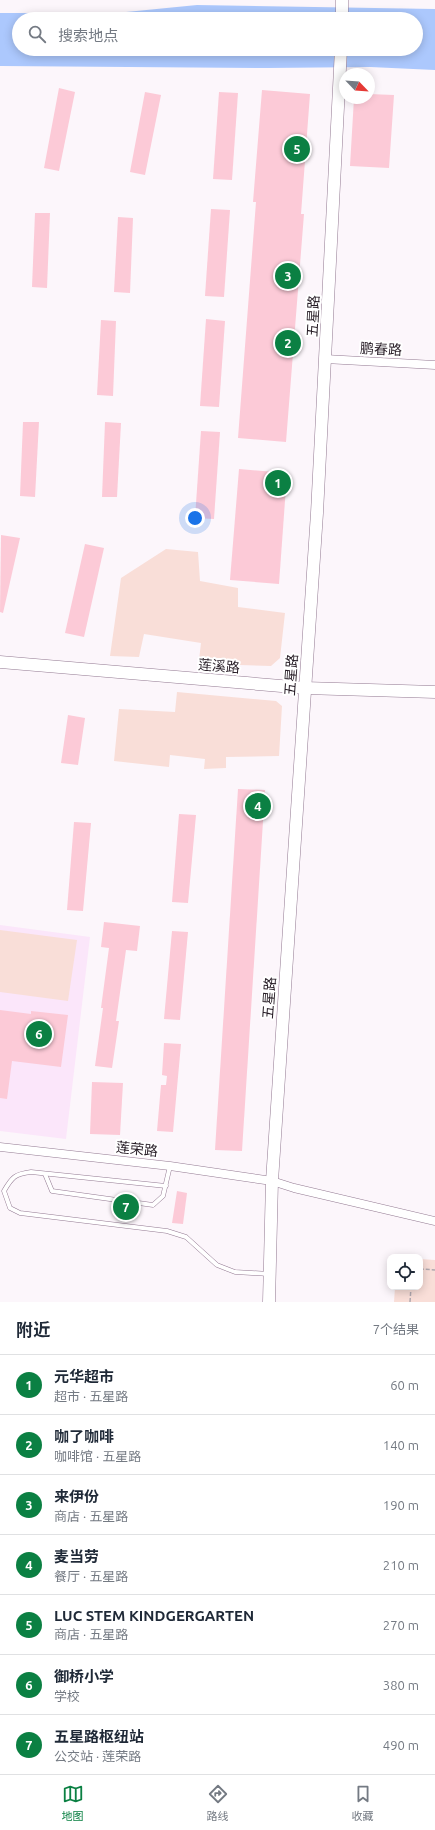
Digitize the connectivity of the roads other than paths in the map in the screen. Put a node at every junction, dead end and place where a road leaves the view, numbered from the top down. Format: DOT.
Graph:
graph roads {
  1 [pos="342,0"];
  2 [pos="342,12"];
  3 [pos="341,56"];
  4 [pos="325,359"];
  5 [pos="435,365"];
  6 [pos="0,662"];
  7 [pos="305,688"];
  8 [pos="435,692"];
  9 [pos="0,1147"];
  10 [pos="170,1166"];
  11 [pos="45,1174"];
  12 [pos="272,1180"];
  13 [pos="166,1186"];
  14 [pos="435,1221"];
  15 [pos="271,1274"];
  16 [pos="269,1302"];
  1 -- 2 [label="street"];
  3 -- 4 [label="street, 五星路"];
  4 -- 5 [label="street, 鹏春路"];
  4 -- 7 [label="street, 五星路"];
  6 -- 7 [label="street, 莲溪路"];
  7 -- 8 [label="street, 莲溪路"];
  7 -- 12 [label="street, 五星路"];
  9 -- 10 [label="street, 莲荣路"];
  10 -- 12 [label="street, 莲荣路"];
  10 -- 13 [label="lane"];
  11 -- 13 [label="lane"];
  11 -- 13 [label="lane"];
  11 -- 15 [label="lane"];
  12 -- 14 [label="street, 莲荣路"];
  12 -- 15 [label="street, 五星路"];
  15 -- 16 [label="street, 五星路"];
}
